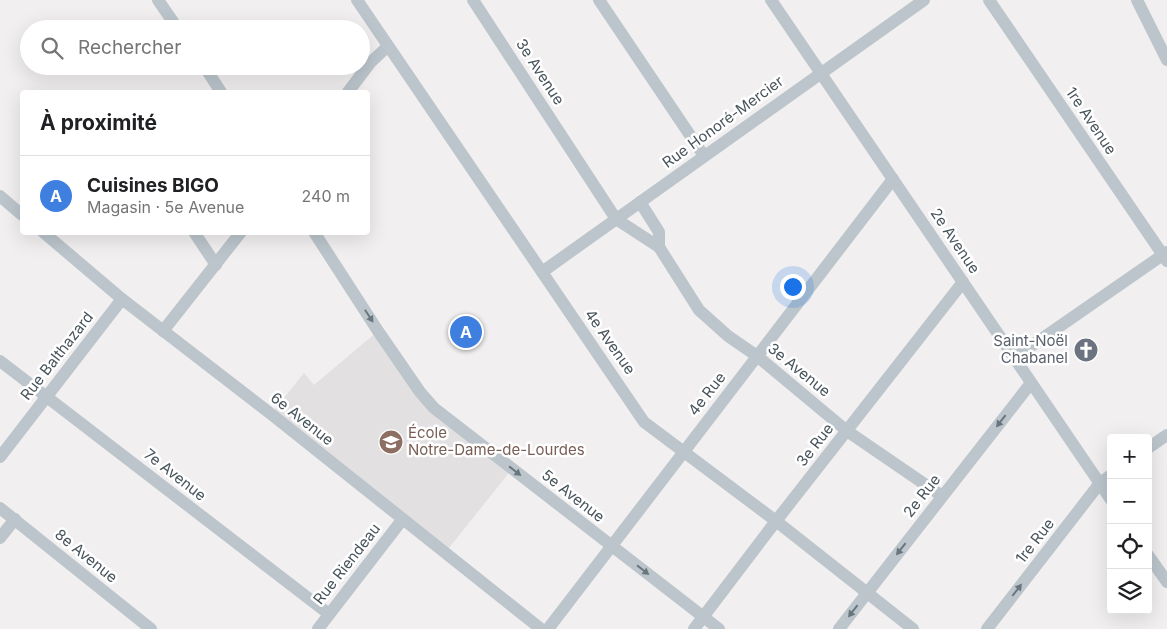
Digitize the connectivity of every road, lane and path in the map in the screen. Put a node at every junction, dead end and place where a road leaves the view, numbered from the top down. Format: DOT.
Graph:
graph roads {
  1 [pos="158,0"];
  2 [pos="357,0"];
  3 [pos="473,0"];
  4 [pos="599,0"];
  5 [pos="771,0"];
  6 [pos="924,0"];
  7 [pos="989,0"];
  8 [pos="1137,0"];
  9 [pos="172,20"];
  10 [pos="388,46"];
  11 [pos="1167,60"];
  12 [pos="370,63"];
  13 [pos="820,72"];
  14 [pos="210,75"];
  15 [pos="361,75"];
  16 [pos="221,90"];
  17 [pos="350,90"];
  18 [pos="704,156"];
  19 [pos="893,179"];
  20 [pos="0,196"];
  21 [pos="640,202"];
  22 [pos="20,213"];
  23 [pos="616,219"];
  24 [pos="47,235"];
  25 [pos="196,235"];
  26 [pos="239,235"];
  27 [pos="316,235"];
  28 [pos="659,247"];
  29 [pos="1166,256"];
  30 [pos="216,264"];
  31 [pos="542,272"];
  32 [pos="963,282"];
  33 [pos="122,299"];
  34 [pos="163,331"];
  35 [pos="757,356"];
  36 [pos="1014,358"];
  37 [pos="0,361"];
  38 [pos="1032,383"];
  39 [pos="46,397"];
  40 [pos="847,431"];
  41 [pos="1167,435"];
  42 [pos="1152,445"];
  43 [pos="683,452"];
  44 [pos="0,457"];
  45 [pos="1107,478"];
  46 [pos="1100,484"];
  47 [pos="1107,494"];
  48 [pos="942,496"];
  49 [pos="0,508"];
  50 [pos="15,519"];
  51 [pos="402,520"];
  52 [pos="776,521"];
  53 [pos="0,538"];
  54 [pos="611,546"];
  55 [pos="1152,560"];
  56 [pos="1166,578"];
  57 [pos="867,593"];
  58 [pos="329,614"];
  59 [pos="704,617"];
  60 [pos="151,629"];
  61 [pos="318,629"];
  62 [pos="541,629"];
  63 [pos="548,629"];
  64 [pos="694,629"];
  65 [pos="719,629"];
  66 [pos="839,629"];
  67 [pos="913,629"];
  68 [pos="987,629"];
  1 -- 9 [label="street"];
  2 -- 10 [label="street, 4e Avenue"];
  3 -- 23 [label="street, 3e Avenue"];
  4 -- 18 [label="street"];
  5 -- 13 [label="street, 2e Avenue"];
  6 -- 13 [label="street, Rue Honoré-Mercier"];
  7 -- 29 [label="street, 1re Avenue"];
  8 -- 11 [label="street"];
  10 -- 12 [label="street"];
  10 -- 31 [label="street, 4e Avenue"];
  13 -- 18 [label="street, Rue Honoré-Mercier"];
  13 -- 19 [label="street, 2e Avenue"];
  14 -- 16 [label="street"];
  15 -- 17 [label="street"];
  18 -- 21 [label="street, Rue Honoré-Mercier"];
  19 -- 32 [label="street, 2e Avenue"];
  19 -- 35 [label="street, 4e Rue"];
  20 -- 22 [label="street"];
  21 -- 23 [label="street, Rue Honoré-Mercier"];
  21 -- 28 [label="street, 3e Avenue"];
  23 -- 28 [label="street, 3e Avenue"];
  23 -- 31 [label="street, Rue Honoré-Mercier"];
  24 -- 33 [label="street, 6e Avenue"];
  25 -- 30 [label="street"];
  26 -- 30 [label="street"];
  27 -- 54 [label="street, 5e Avenue, one-way"];
  28 -- 35 [label="street, 3e Avenue"];
  29 -- 36 [label="street"];
  30 -- 34 [label="street"];
  31 -- 43 [label="street, 4e Avenue"];
  32 -- 36 [label="street, 2e Avenue"];
  32 -- 40 [label="street, 3e Rue"];
  33 -- 34 [label="street, 6e Avenue"];
  33 -- 39 [label="street, Rue Balthazard"];
  34 -- 51 [label="street, 6e Avenue"];
  35 -- 40 [label="street, 3e Avenue"];
  35 -- 43 [label="street, 4e Rue"];
  36 -- 38 [label="street, 2e Avenue"];
  37 -- 39 [label="street, 7e Avenue"];
  38 -- 46 [label="street, 2e Avenue"];
  38 -- 48 [label="street, 2e Rue, one-way"];
  39 -- 44 [label="street, Rue Balthazard"];
  39 -- 58 [label="street, 7e Avenue"];
  40 -- 48 [label="street, 3e Avenue"];
  40 -- 52 [label="street, 3e Rue"];
  41 -- 42 [label="street"];
  43 -- 52 [label="street, 4e Avenue"];
  43 -- 54 [label="street, 4e Rue"];
  45 -- 46 [label="street, 1re Rue"];
  46 -- 47 [label="street, 2e Avenue"];
  68 -- 46 [label="street, 1re Rue, one-way"];
  48 -- 57 [label="street, 2e Rue, one-way"];
  49 -- 50 [label="street, 8e Avenue"];
  50 -- 53 [label="street"];
  50 -- 60 [label="street, 8e Avenue"];
  51 -- 58 [label="street, Rue Riendeau"];
  51 -- 62 [label="street, 6e Avenue"];
  52 -- 57 [label="street, 4e Avenue"];
  52 -- 59 [label="street, 3e Rue"];
  54 -- 59 [label="street, 5e Avenue, one-way"];
  54 -- 63 [label="street, 4e Rue"];
  55 -- 56 [label="street"];
  57 -- 66 [label="street, 2e Rue, one-way"];
  57 -- 67 [label="street, 4e Avenue"];
  58 -- 61 [label="street, Rue Riendeau"];
  59 -- 64 [label="street, 3e Rue"];
  59 -- 65 [label="street, 5e Avenue"];
}
